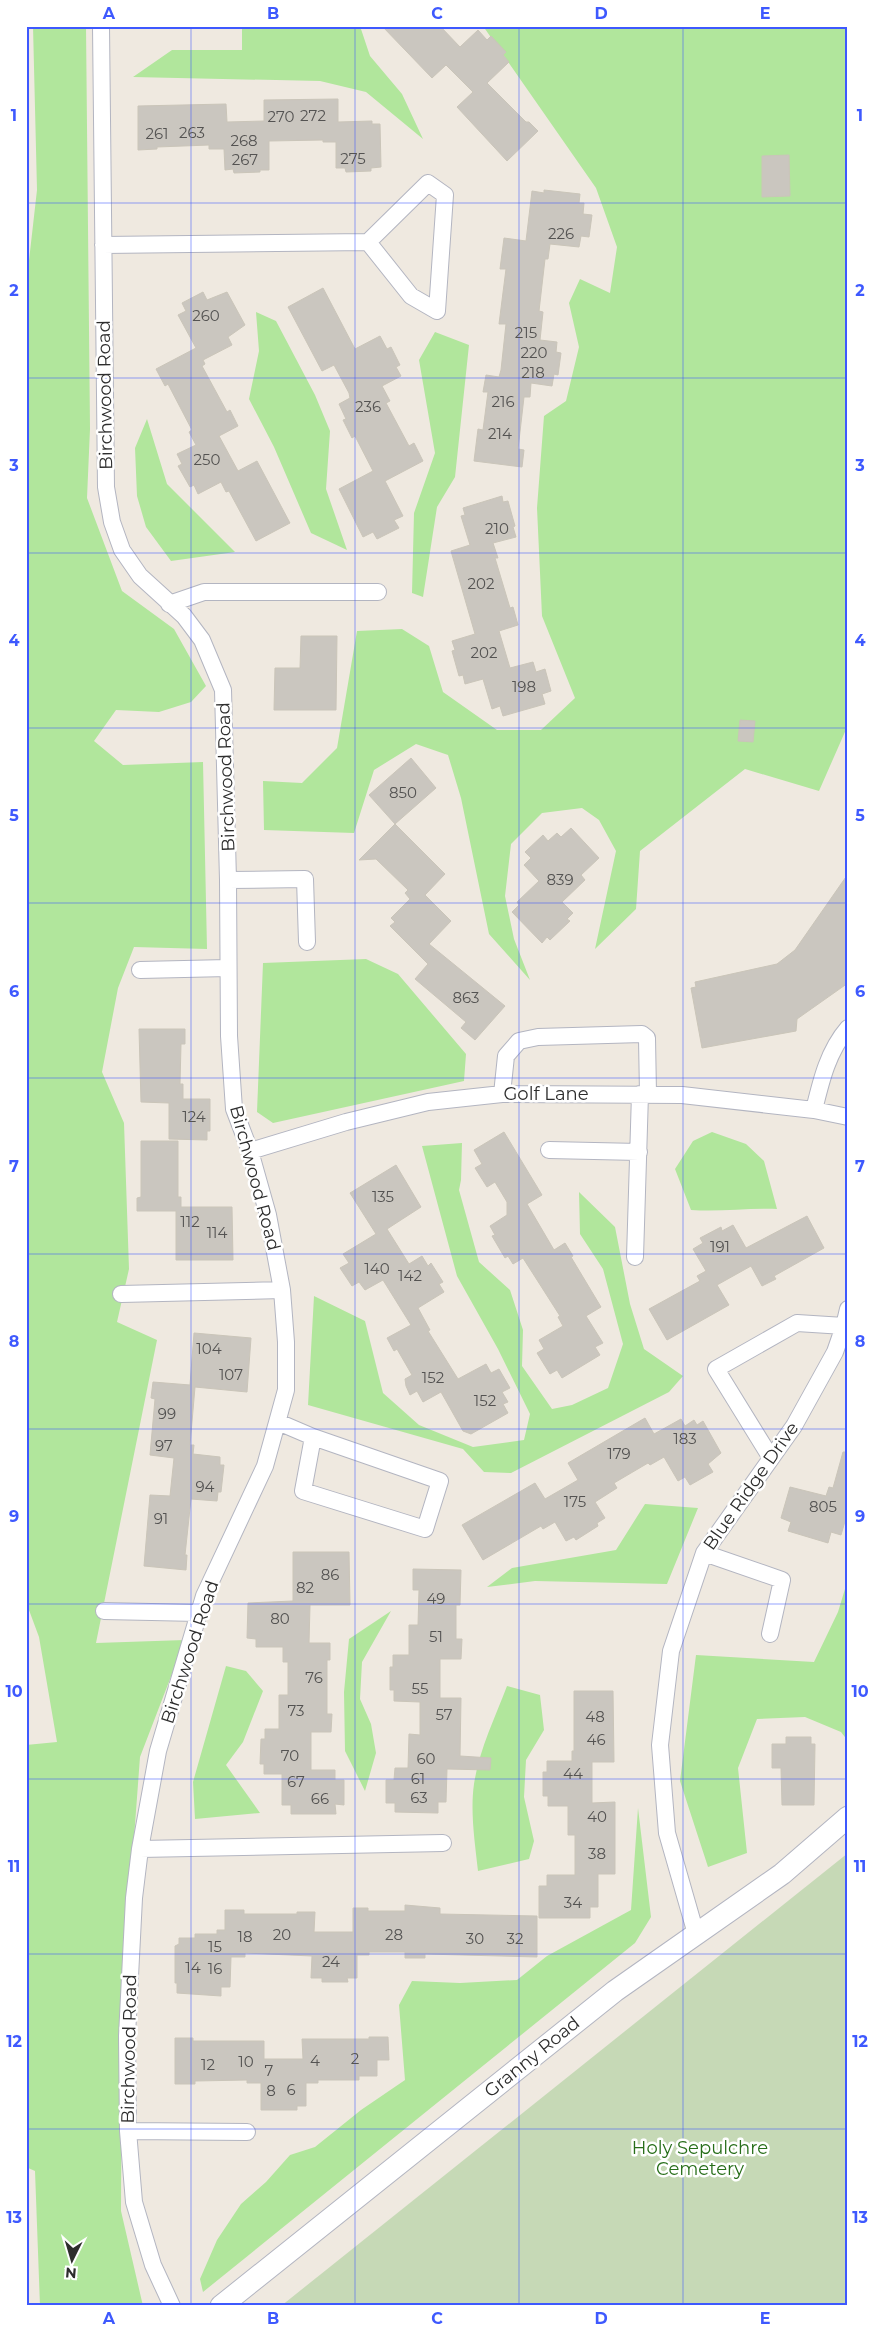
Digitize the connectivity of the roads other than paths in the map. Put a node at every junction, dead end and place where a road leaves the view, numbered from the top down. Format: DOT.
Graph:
graph roads {
  1 [pos="101,26"];
  2 [pos="368,242"];
  3 [pos="103,245"];
  4 [pos="378,592"];
  5 [pos="168,604"];
  6 [pos="228,880"];
  7 [pos="307,942"];
  8 [pos="228,968"];
  9 [pos="140,970"];
  10 [pos="848,1028"];
  11 [pos="502,1094"];
  12 [pos="644,1094"];
  13 [pos="814,1110"];
  14 [pos="848,1117"];
  15 [pos="550,1150"];
  16 [pos="250,1151"];
  17 [pos="638,1152"];
  18 [pos="635,1257"];
  19 [pos="282,1290"];
  20 [pos="121,1294"];
  21 [pos="848,1309"];
  22 [pos="844,1326"];
  23 [pos="841,1354"];
  24 [pos="278,1422"];
  25 [pos="313,1437"];
  26 [pos="771,1458"];
  27 [pos="704,1553"];
  28 [pos="104,1611"];
  29 [pos="199,1613"];
  30 [pos="770,1634"];
  31 [pos="848,1817"];
  32 [pos="443,1844"];
  33 [pos="140,1849"];
  34 [pos="696,1934"];
  35 [pos="128,2131"];
  36 [pos="247,2132"];
  37 [pos="172,2306"];
  38 [pos="222,2306"];
  1 -- 3 [label="street, Birchwood Road"];
  2 -- 2 [label="street"];
  2 -- 3 [label="street"];
  3 -- 5 [label="street, Birchwood Road"];
  4 -- 5 [label="street"];
  5 -- 6 [label="street, Birchwood Road"];
  6 -- 7 [label="street"];
  6 -- 8 [label="street, Birchwood Road"];
  8 -- 9 [label="street"];
  8 -- 16 [label="street, Birchwood Road"];
  10 -- 13 [label="street"];
  11 -- 12 [label="street, Golf Lane"];
  11 -- 12 [label="street"];
  11 -- 16 [label="street, Golf Lane"];
  12 -- 13 [label="street, Golf Lane"];
  12 -- 17 [label="street"];
  13 -- 14 [label="street, Golf Lane"];
  15 -- 17 [label="street"];
  16 -- 19 [label="street, Birchwood Road"];
  17 -- 18 [label="street"];
  19 -- 20 [label="street"];
  19 -- 24 [label="street, Birchwood Road"];
  21 -- 22 [label="street, Blue Ridge Drive"];
  22 -- 23 [label="street, Blue Ridge Drive"];
  22 -- 26 [label="street"];
  23 -- 26 [label="street, Blue Ridge Drive"];
  24 -- 25 [label="street"];
  24 -- 29 [label="street, Birchwood Road"];
  25 -- 25 [label="street"];
  26 -- 27 [label="street, Blue Ridge Drive"];
  27 -- 30 [label="street"];
  27 -- 34 [label="street, Blue Ridge Drive"];
  28 -- 29 [label="street"];
  29 -- 33 [label="street, Birchwood Road"];
  31 -- 34 [label="street, Granny Road"];
  32 -- 33 [label="street"];
  33 -- 35 [label="street, Birchwood Road"];
  34 -- 38 [label="street, Granny Road"];
  35 -- 36 [label="street"];
  35 -- 37 [label="street, Birchwood Road"];
}
